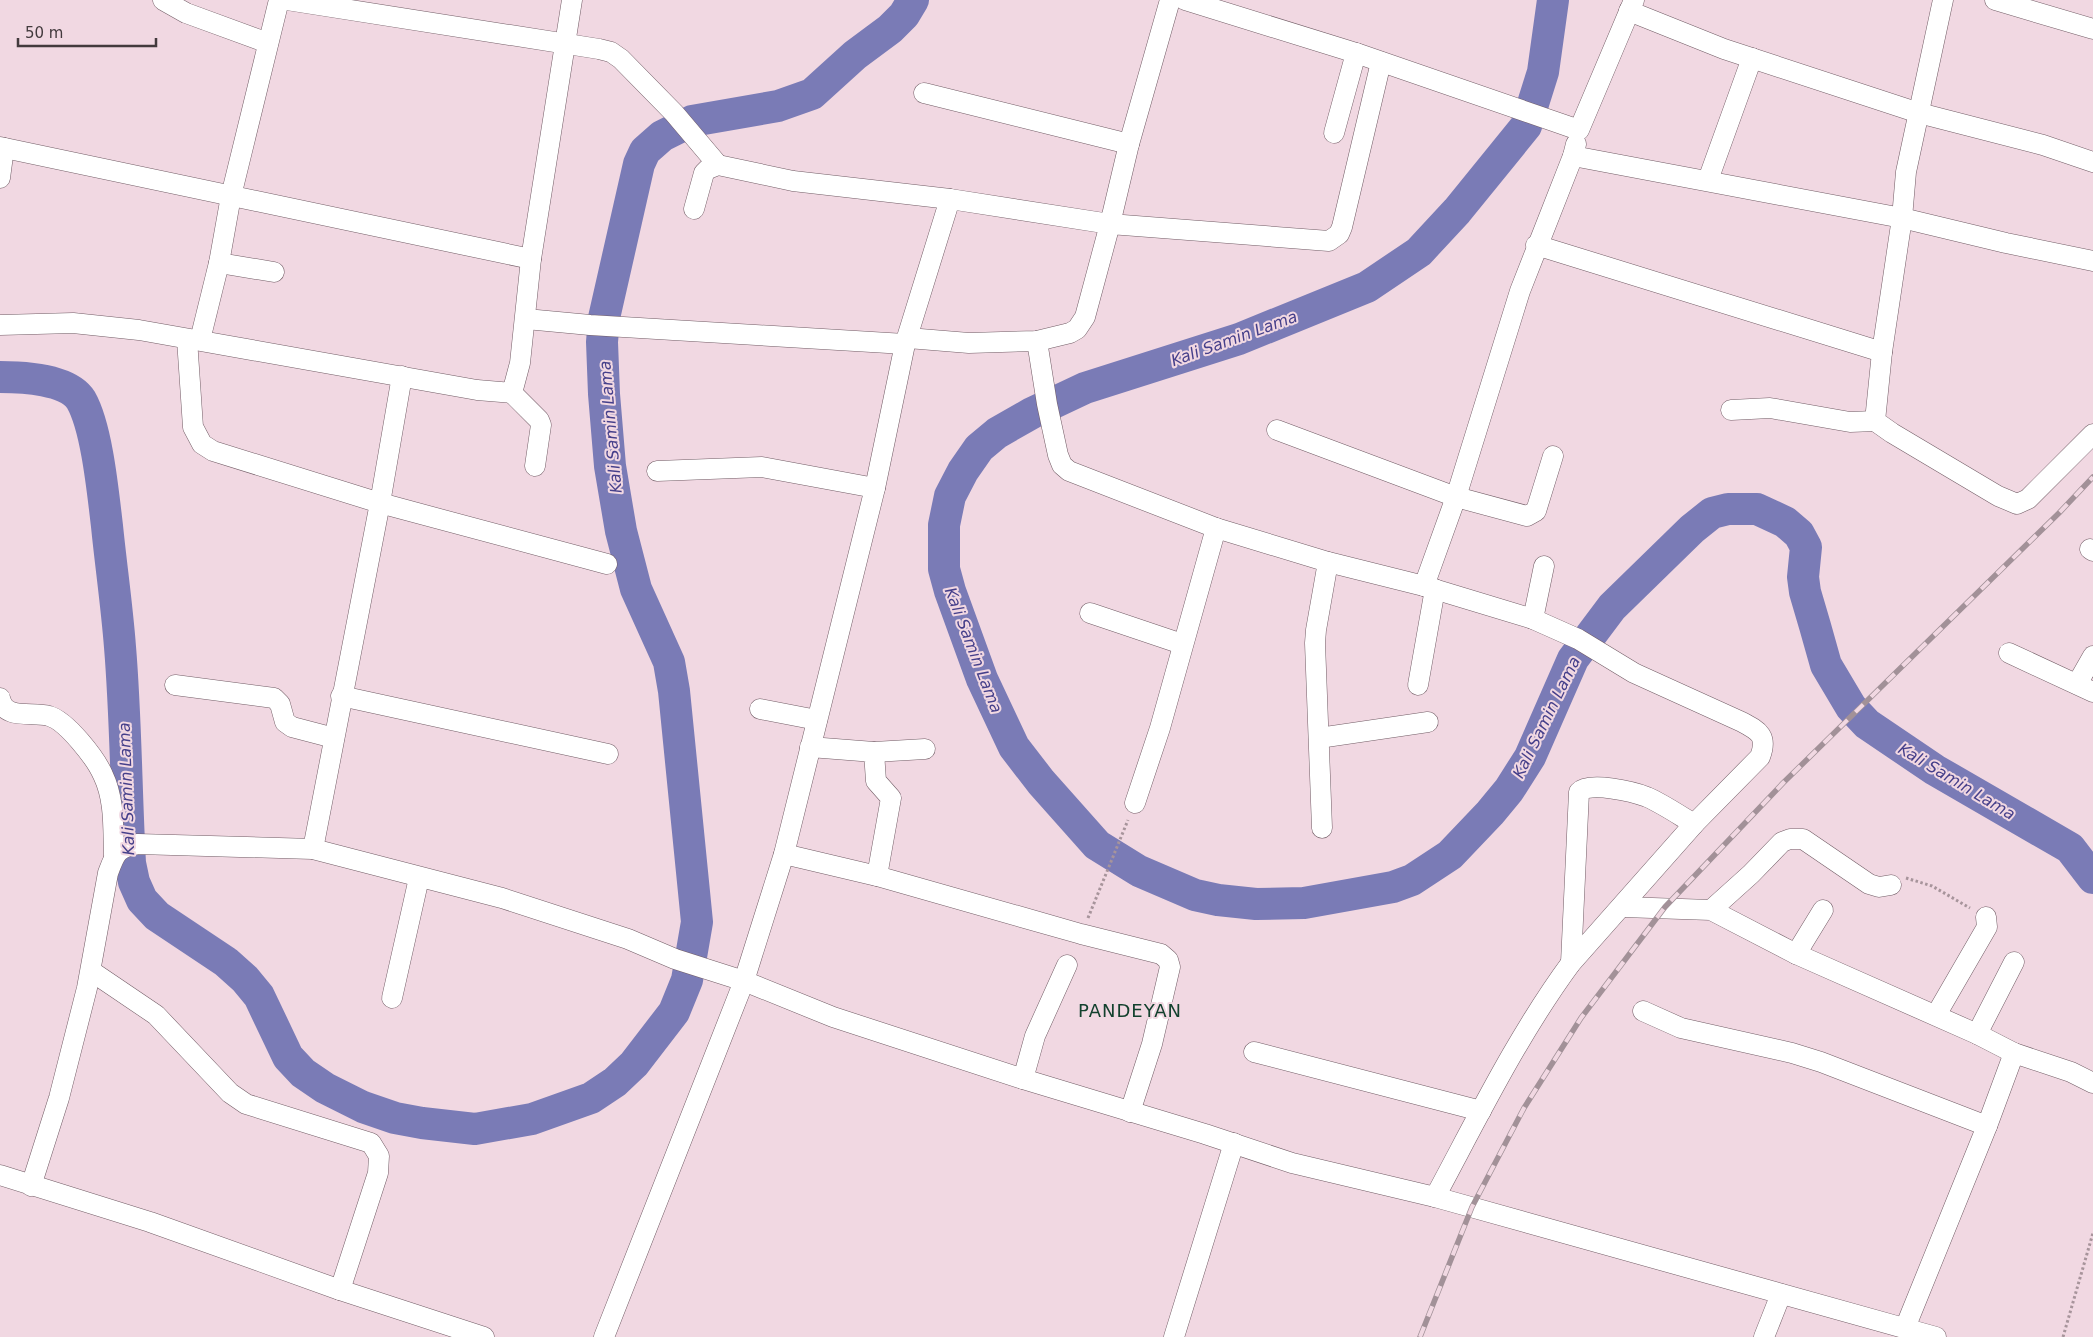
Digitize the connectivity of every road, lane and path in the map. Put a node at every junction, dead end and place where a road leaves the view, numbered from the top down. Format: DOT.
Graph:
graph roads {
  1 [pos="163,0"];
  2 [pos="279,0"];
  3 [pos="287,0"];
  4 [pos="572,0"];
  5 [pos="1170,0"];
  6 [pos="1184,0"];
  7 [pos="1943,0"];
  8 [pos="1995,0"];
  9 [pos="1631,6"];
  10 [pos="2093,29"];
  11 [pos="268,43"];
  12 [pos="566,45"];
  13 [pos="1356,53"];
  14 [pos="1752,58"];
  15 [pos="1381,62"];
  16 [pos="924,93"];
  17 [pos="1919,112"];
  18 [pos="1579,130"];
  19 [pos="1334,133"];
  20 [pos="1129,144"];
  21 [pos="2,147"];
  22 [pos="1573,156"];
  23 [pos="2093,162"];
  24 [pos="718,165"];
  25 [pos="0,178"];
  26 [pos="1708,180"];
  27 [pos="231,196"];
  28 [pos="950,199"];
  29 [pos="694,209"];
  30 [pos="1902,218"];
  31 [pos="1110,224"];
  32 [pos="1536,245"];
  33 [pos="531,259"];
  34 [pos="2093,261"];
  35 [pos="218,263"];
  36 [pos="274,272"];
  37 [pos="526,318"];
  38 [pos="0,325"];
  39 [pos="194,339"];
  40 [pos="907,341"];
  41 [pos="1037,341"];
  42 [pos="1882,352"];
  43 [pos="402,376"];
  44 [pos="512,393"];
  45 [pos="1731,410"];
  46 [pos="1876,421"];
  47 [pos="1277,430"];
  48 [pos="2093,434"];
  49 [pos="1553,456"];
  50 [pos="535,466"];
  51 [pos="657,471"];
  52 [pos="875,488"];
  53 [pos="1456,497"];
  54 [pos="380,503"];
  55 [pos="1216,528"];
  56 [pos="1328,562"];
  57 [pos="607,564"];
  58 [pos="1544,566"];
  59 [pos="1430,588"];
  60 [pos="1090,613"];
  61 [pos="1533,619"];
  62 [pos="1182,644"];
  63 [pos="2009,654"];
  64 [pos="2093,656"];
  65 [pos="175,685"];
  66 [pos="1418,685"];
  67 [pos="2085,688"];
  68 [pos="342,696"];
  69 [pos="0,702"];
  70 [pos="760,709"];
  71 [pos="817,720"];
  72 [pos="1428,722"];
  73 [pos="334,738"];
  74 [pos="1318,738"];
  75 [pos="810,747"];
  76 [pos="925,749"];
  77 [pos="874,752"];
  78 [pos="608,754"];
  79 [pos="1135,803"];
  80 [pos="1694,824"];
  81 [pos="1322,828"];
  82 [pos="313,849"];
  83 [pos="784,854"];
  84 [pos="114,855"];
  85 [pos="877,876"];
  86 [pos="419,878"];
  87 [pos="1922,881"];
  88 [pos="1891,885"];
  89 [pos="1623,906"];
  90 [pos="1710,910"];
  91 [pos="1822,910"];
  92 [pos="1986,918"];
  93 [pos="1081,934"];
  94 [pos="1796,954"];
  95 [pos="2014,962"];
  96 [pos="1571,963"];
  97 [pos="1067,965"];
  98 [pos="91,971"];
  99 [pos="744,981"];
  100 [pos="392,998"];
  101 [pos="1643,1011"];
  102 [pos="1936,1015"];
  103 [pos="1977,1034"];
  104 [pos="1254,1052"];
  105 [pos="2014,1053"];
  106 [pos="1022,1079"];
  107 [pos="2093,1083"];
  108 [pos="1481,1111"];
  109 [pos="1130,1112"];
  110 [pos="1988,1126"];
  111 [pos="1234,1144"];
  112 [pos="0,1176"];
  113 [pos="32,1186"];
  114 [pos="1435,1197"];
  115 [pos="2093,1233"];
  116 [pos="340,1290"];
  117 [pos="1781,1294"];
  118 [pos="1905,1328"];
  119 [pos="484,1337"];
  120 [pos="604,1337"];
  121 [pos="1174,1337"];
  122 [pos="1764,1337"];
  123 [pos="1936,1337"];
  124 [pos="2063,1337"];
  1 -- 11 [label="street"];
  2 -- 11 [label="street"];
  3 -- 12 [label="street"];
  4 -- 12 [label="street"];
  5 -- 20 [label="street"];
  6 -- 13 [label="street"];
  7 -- 17 [label="street"];
  8 -- 10 [label="street"];
  9 -- 14 [label="street"];
  9 -- 18 [label="street"];
  11 -- 27 [label="street"];
  12 -- 24 [label="street"];
  12 -- 33 [label="street"];
  13 -- 15 [label="street"];
  13 -- 19 [label="street"];
  14 -- 17 [label="street"];
  14 -- 26 [label="street"];
  15 -- 18 [label="street"];
  15 -- 31 [label="street"];
  16 -- 20 [label="street"];
  17 -- 23 [label="street"];
  17 -- 30 [label="street"];
  18 -- 22 [label="street"];
  20 -- 31 [label="street"];
  21 -- 25 [label="street"];
  21 -- 27 [label="street"];
  22 -- 26 [label="street"];
  22 -- 32 [label="street"];
  24 -- 28 [label="street"];
  24 -- 29 [label="street"];
  26 -- 30 [label="street"];
  27 -- 33 [label="street"];
  27 -- 35 [label="street"];
  28 -- 31 [label="street"];
  28 -- 40 [label="street"];
  30 -- 34 [label="street"];
  30 -- 42 [label="street"];
  31 -- 41 [label="street"];
  32 -- 42 [label="street"];
  32 -- 53 [label="street"];
  33 -- 37 [label="street"];
  35 -- 36 [label="street"];
  35 -- 39 [label="street"];
  37 -- 40 [label="street"];
  37 -- 44 [label="street"];
  38 -- 39 [label="street"];
  39 -- 43 [label="street"];
  39 -- 54 [label="street"];
  40 -- 41 [label="street"];
  40 -- 52 [label="street"];
  41 -- 55 [label="street"];
  42 -- 46 [label="street"];
  43 -- 44 [label="street"];
  43 -- 54 [label="street"];
  44 -- 50 [label="street"];
  45 -- 46 [label="street"];
  46 -- 48 [label="street"];
  47 -- 53 [label="street"];
  49 -- 53 [label="street"];
  51 -- 52 [label="street"];
  52 -- 71 [label="street"];
  53 -- 59 [label="street"];
  54 -- 57 [label="street"];
  54 -- 68 [label="street"];
  55 -- 56 [label="street"];
  55 -- 62 [label="street"];
  56 -- 59 [label="street"];
  56 -- 74 [label="street"];
  58 -- 61 [label="street"];
  59 -- 61 [label="street"];
  59 -- 66 [label="street"];
  60 -- 62 [label="street"];
  61 -- 80 [label="street"];
  62 -- 79 [label="street"];
  63 -- 67 [label="street"];
  64 -- 67 [label="street"];
  65 -- 73 [label="street"];
  68 -- 73 [label="street"];
  68 -- 78 [label="street"];
  69 -- 84 [label="street"];
  70 -- 71 [label="street"];
  71 -- 75 [label="street"];
  72 -- 74 [label="street"];
  73 -- 82 [label="street"];
  74 -- 81 [label="street"];
  75 -- 77 [label="street"];
  75 -- 83 [label="street"];
  76 -- 77 [label="street"];
  77 -- 85 [label="street"];
  79 -- 93 [label="path"];
  80 -- 89 [label="street"];
  80 -- 96 [label="street"];
  82 -- 84 [label="street"];
  82 -- 86 [label="street"];
  83 -- 85 [label="street"];
  83 -- 99 [label="street"];
  84 -- 98 [label="street"];
  85 -- 93 [label="street"];
  86 -- 99 [label="street"];
  86 -- 100 [label="street"];
  87 -- 92 [label="path"];
  88 -- 90 [label="street"];
  89 -- 90 [label="street"];
  89 -- 96 [label="street"];
  90 -- 94 [label="street"];
  91 -- 94 [label="street"];
  92 -- 102 [label="street"];
  93 -- 109 [label="street"];
  94 -- 102 [label="street"];
  95 -- 103 [label="street"];
  96 -- 108 [label="street"];
  97 -- 106 [label="street"];
  98 -- 113 [label="street"];
  98 -- 116 [label="street"];
  99 -- 106 [label="street"];
  99 -- 120 [label="street"];
  101 -- 110 [label="street"];
  102 -- 103 [label="street"];
  103 -- 105 [label="street"];
  104 -- 108 [label="street"];
  105 -- 107 [label="street"];
  105 -- 110 [label="street"];
  106 -- 109 [label="street"];
  108 -- 114 [label="street"];
  109 -- 111 [label="street"];
  110 -- 118 [label="street"];
  111 -- 114 [label="street"];
  111 -- 121 [label="street"];
  112 -- 113 [label="street"];
  113 -- 116 [label="street"];
  114 -- 117 [label="street"];
  115 -- 124 [label="path"];
  116 -- 119 [label="street"];
  117 -- 118 [label="street"];
  117 -- 122 [label="street"];
  118 -- 123 [label="street"];
}
